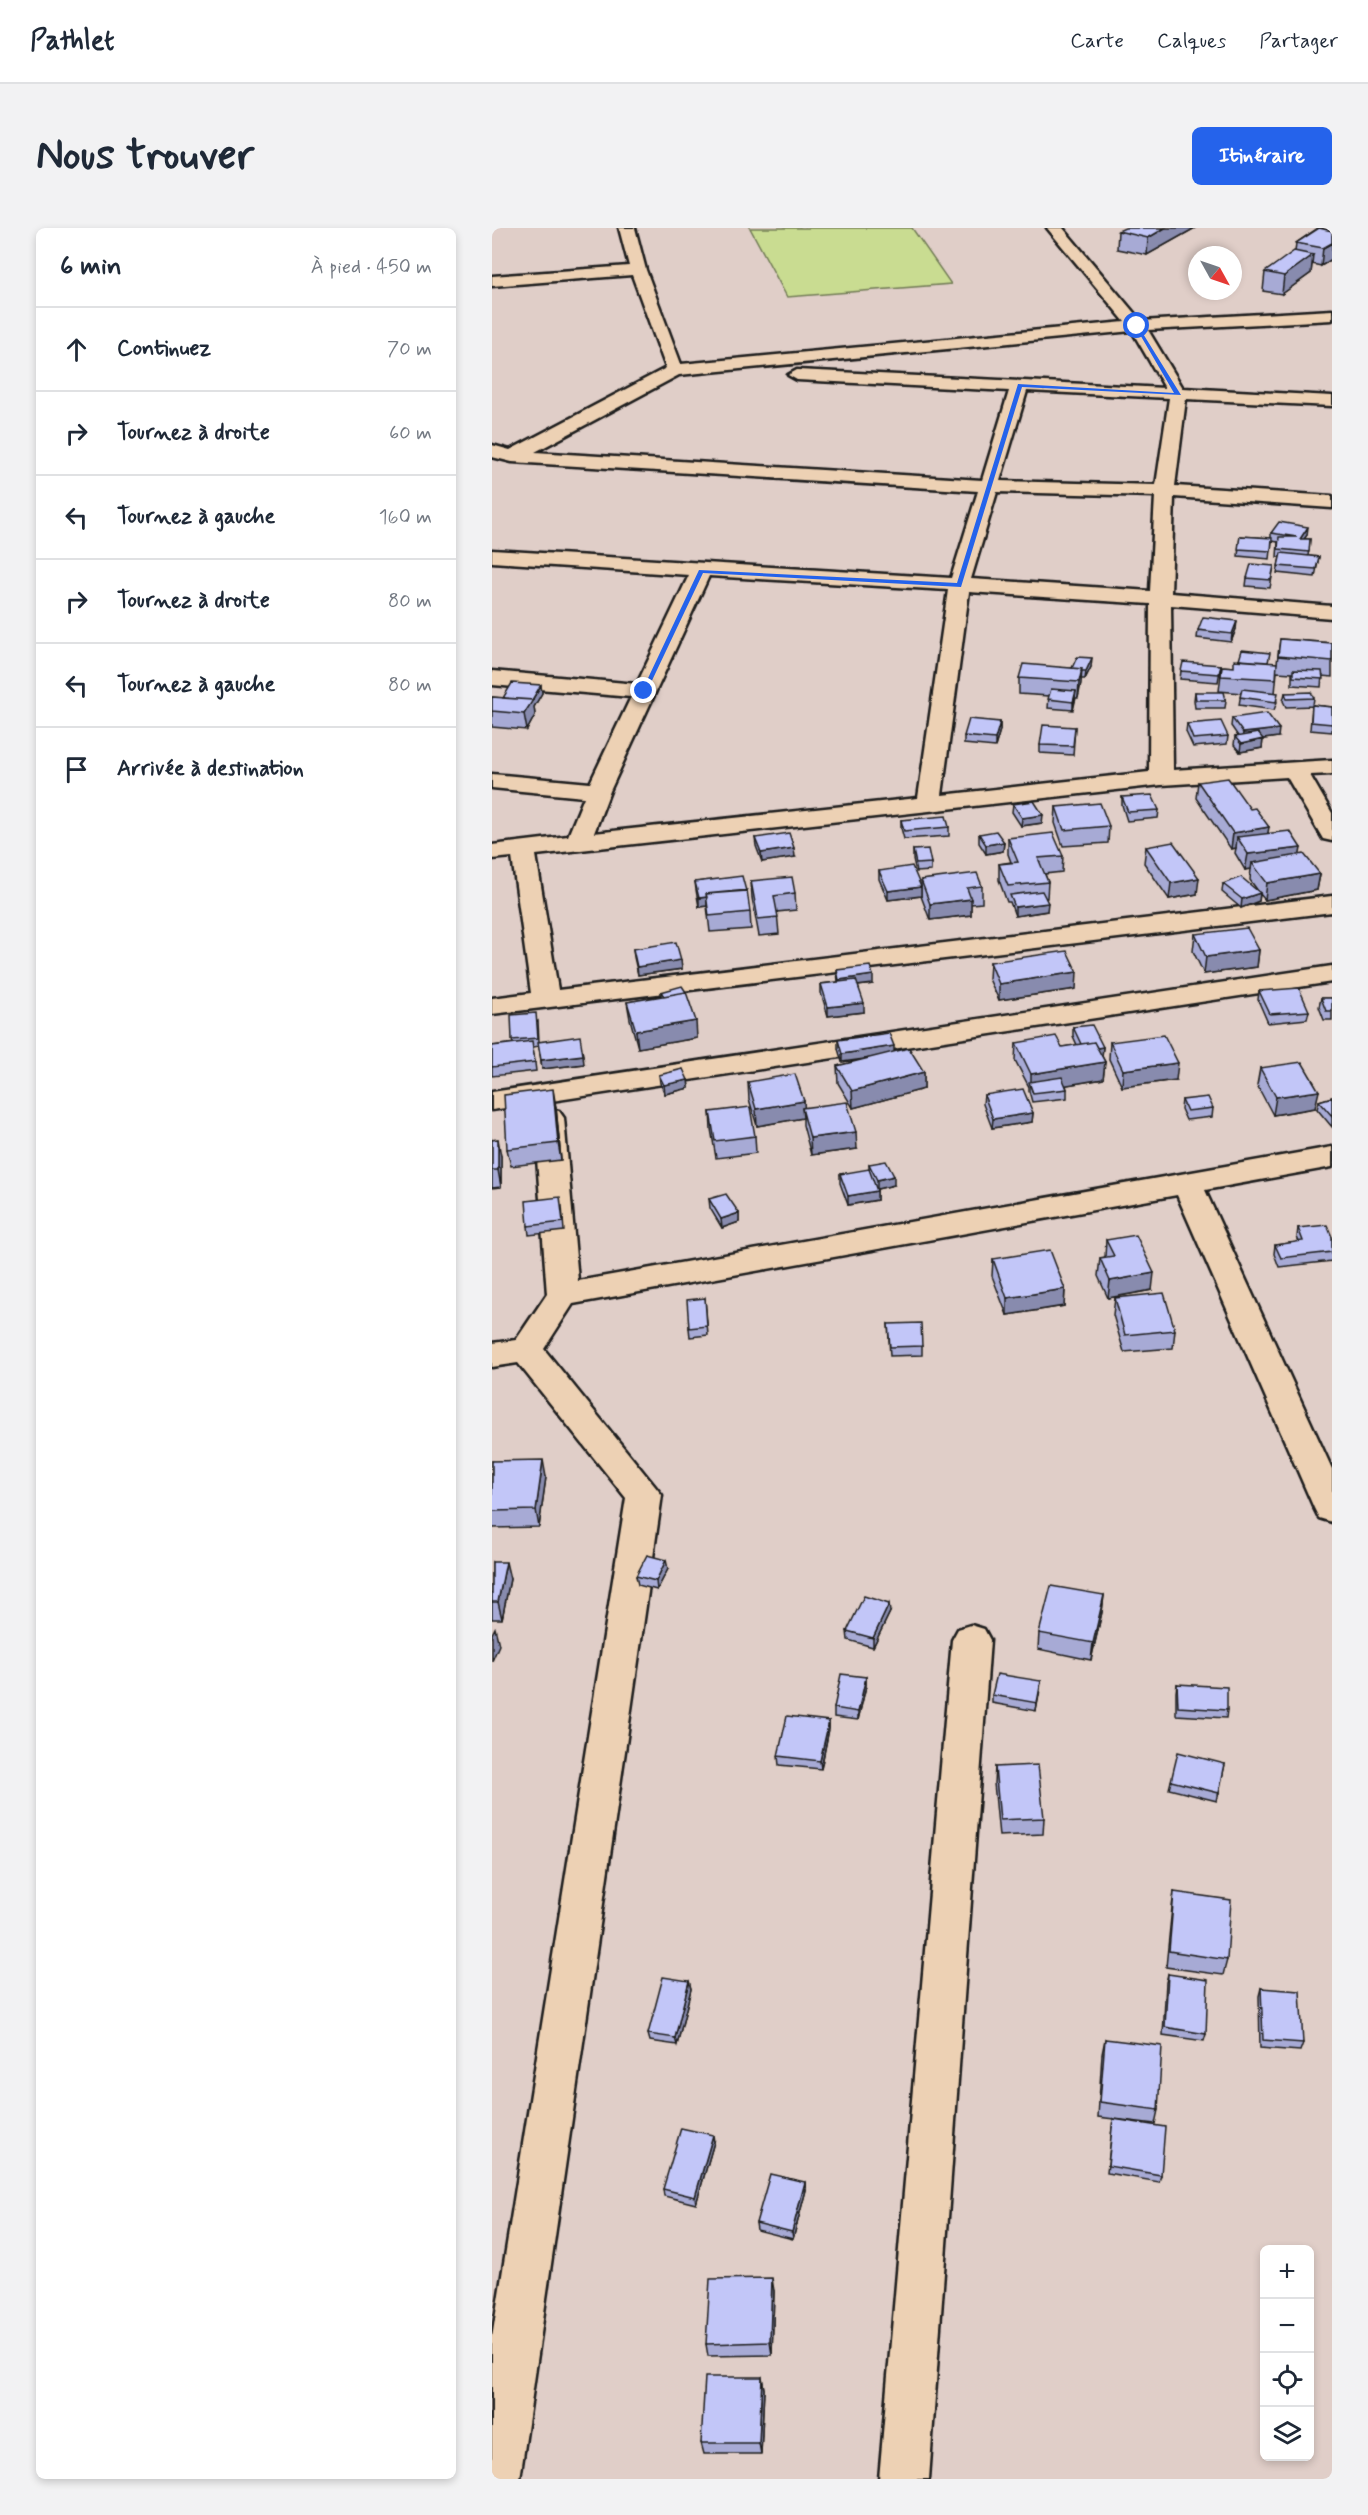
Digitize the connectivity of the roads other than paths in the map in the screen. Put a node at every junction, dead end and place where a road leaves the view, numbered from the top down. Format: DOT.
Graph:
graph roads {
  1 [pos="627,228"];
  2 [pos="1055,228"];
  3 [pos="638,270"];
  4 [pos="492,281"];
  5 [pos="1332,315"];
  6 [pos="1137,326"];
  7 [pos="675,370"];
  8 [pos="1020,385"];
  9 [pos="1178,395"];
  10 [pos="1332,401"];
  11 [pos="492,451"];
  12 [pos="512,456"];
  13 [pos="492,468"];
  14 [pos="990,486"];
  15 [pos="1165,491"];
  16 [pos="1332,502"];
  17 [pos="492,556"];
  18 [pos="701,571"];
  19 [pos="959,585"];
  20 [pos="1160,596"];
  21 [pos="1332,612"];
  22 [pos="492,678"];
  23 [pos="644,691"];
  24 [pos="1332,767"];
  25 [pos="1294,770"];
  26 [pos="1161,778"];
  27 [pos="492,781"];
  28 [pos="598,791"];
  29 [pos="929,804"];
  30 [pos="1332,834"];
  31 [pos="578,843"];
  32 [pos="523,849"];
  33 [pos="492,852"];
  34 [pos="1332,904"];
  35 [pos="1332,974"];
  36 [pos="546,999"];
  37 [pos="492,1006"];
  38 [pos="547,1091"];
  39 [pos="492,1101"];
  40 [pos="1332,1157"];
  41 [pos="1186,1182"];
  42 [pos="563,1296"];
  43 [pos="509,1352"];
  44 [pos="1332,1508"];
  45 [pos="971,1641"];
  46 [pos="495,2479"];
  47 [pos="904,2479"];
  1 -- 3 [label="street"];
  2 -- 6 [label="street"];
  3 -- 4 [label="street"];
  3 -- 7 [label="street"];
  5 -- 6 [label="street"];
  6 -- 7 [label="street"];
  6 -- 9 [label="street"];
  7 -- 8 [label="street"];
  7 -- 12 [label="street"];
  8 -- 9 [label="street"];
  8 -- 14 [label="street"];
  9 -- 10 [label="street"];
  9 -- 15 [label="street"];
  11 -- 12 [label="street"];
  12 -- 13 [label="street"];
  12 -- 14 [label="street"];
  14 -- 15 [label="street"];
  14 -- 19 [label="street"];
  15 -- 16 [label="street"];
  15 -- 20 [label="street"];
  17 -- 18 [label="street"];
  18 -- 19 [label="street"];
  18 -- 23 [label="street"];
  19 -- 20 [label="street"];
  19 -- 29 [label="street"];
  20 -- 21 [label="street"];
  20 -- 26 [label="street"];
  22 -- 23 [label="street"];
  23 -- 28 [label="street"];
  24 -- 25 [label="street"];
  25 -- 26 [label="street"];
  25 -- 30 [label="street"];
  26 -- 29 [label="street"];
  27 -- 28 [label="street"];
  28 -- 31 [label="street"];
  29 -- 31 [label="street"];
  31 -- 32 [label="street"];
  32 -- 33 [label="street"];
  32 -- 36 [label="street"];
  34 -- 36 [label="street"];
  35 -- 38 [label="street"];
  36 -- 37 [label="street"];
  38 -- 39 [label="street"];
  38 -- 42 [label="street"];
  40 -- 41 [label="street"];
  41 -- 42 [label="street"];
  41 -- 44 [label="street"];
  42 -- 43 [label="street"];
  43 -- 46 [label="street"];
  45 -- 47 [label="street"];
}
